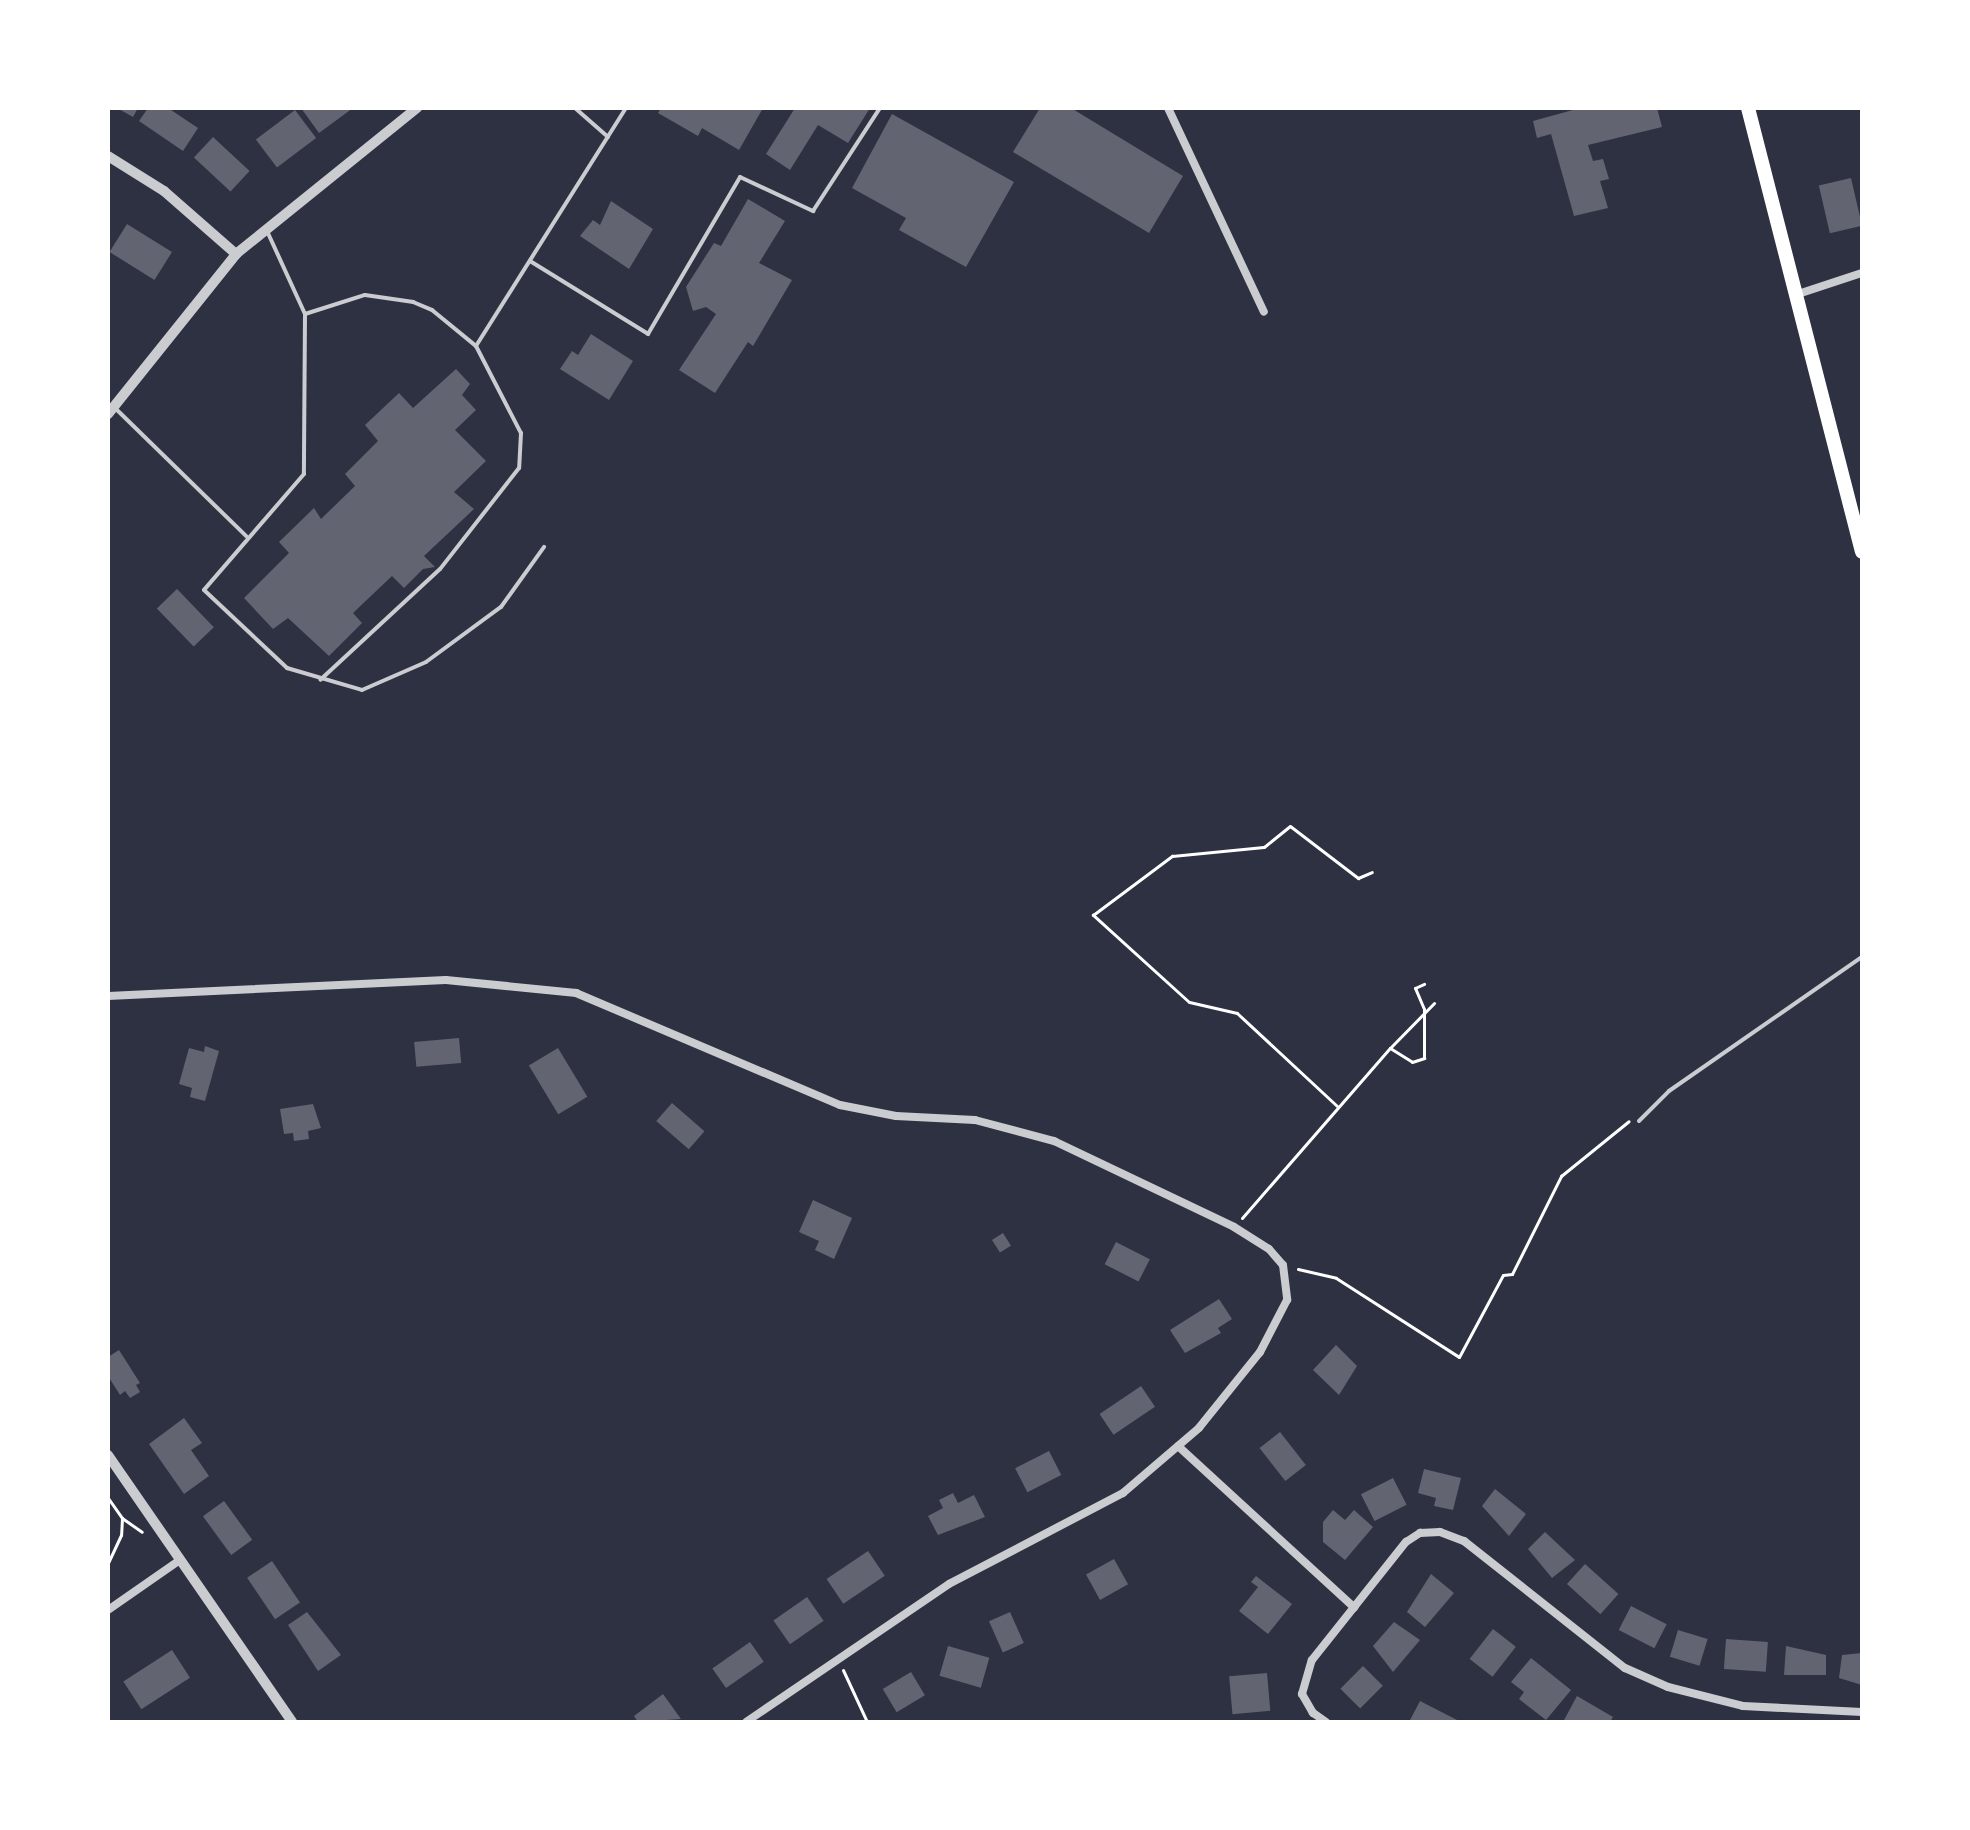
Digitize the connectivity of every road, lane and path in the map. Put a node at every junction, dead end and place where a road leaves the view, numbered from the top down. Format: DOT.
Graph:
graph roads {
  1 [pos="575,108"];
  2 [pos="626,108"];
  3 [pos="880,108"];
  4 [pos="1168,108"];
  5 [pos="1748,108"];
  6 [pos="415,109"];
  7 [pos="608,137"];
  8 [pos="108,156"];
  9 [pos="266,228"];
  10 [pos="236,254"];
  11 [pos="530,261"];
  12 [pos="1862,273"];
  13 [pos="1795,296"];
  14 [pos="1264,312"];
  15 [pos="305,314"];
  16 [pos="476,346"];
  17 [pos="111,410"];
  18 [pos="246,536"];
  19 [pos="544,547"];
  20 [pos="1862,552"];
  21 [pos="319,681"];
  22 [pos="1372,872"];
  23 [pos="1862,957"];
  24 [pos="1424,984"];
  25 [pos="108,996"];
  26 [pos="1434,1003"];
  27 [pos="1424,1009"];
  28 [pos="1390,1048"];
  29 [pos="1337,1106"];
  30 [pos="1639,1121"];
  31 [pos="1234,1227"];
  32 [pos="1283,1265"];
  33 [pos="1178,1446"];
  34 [pos="108,1455"];
  35 [pos="108,1498"];
  36 [pos="180,1560"];
  37 [pos="108,1563"];
  38 [pos="1354,1607"];
  39 [pos="108,1610"];
  40 [pos="838,1660"];
  41 [pos="1862,1712"];
  42 [pos="292,1722"];
  43 [pos="746,1722"];
  44 [pos="867,1722"];
  45 [pos="1326,1722"];
  1 -- 7 [label="lane"];
  2 -- 7 [label="lane"];
  3 -- 11 [label="lane"];
  4 -- 14 [label="street"];
  5 -- 13 [label="main road"];
  6 -- 9 [label="street"];
  7 -- 11 [label="lane"];
  8 -- 10 [label="street"];
  9 -- 10 [label="street"];
  9 -- 15 [label="lane"];
  10 -- 17 [label="street"];
  11 -- 16 [label="lane"];
  12 -- 13 [label="street"];
  13 -- 20 [label="main road"];
  15 -- 16 [label="lane"];
  15 -- 18 [label="lane"];
  16 -- 21 [label="lane"];
  17 -- 18 [label="lane"];
  18 -- 21 [label="lane"];
  19 -- 21 [label="lane"];
  22 -- 29 [label="path"];
  23 -- 30 [label="lane"];
  24 -- 27 [label="path"];
  25 -- 31 [label="street"];
  26 -- 27 [label="path"];
  27 -- 28 [label="path"];
  27 -- 28 [label="path"];
  28 -- 29 [label="path"];
  29 -- 31 [label="path"];
  30 -- 32 [label="path"];
  31 -- 32 [label="street"];
  32 -- 33 [label="street"];
  33 -- 38 [label="street"];
  33 -- 40 [label="street"];
  34 -- 36 [label="street"];
  35 -- 37 [label="path"];
  36 -- 39 [label="street"];
  36 -- 42 [label="street"];
  38 -- 41 [label="street"];
  38 -- 45 [label="street"];
  40 -- 43 [label="street"];
  40 -- 44 [label="path"];
}
